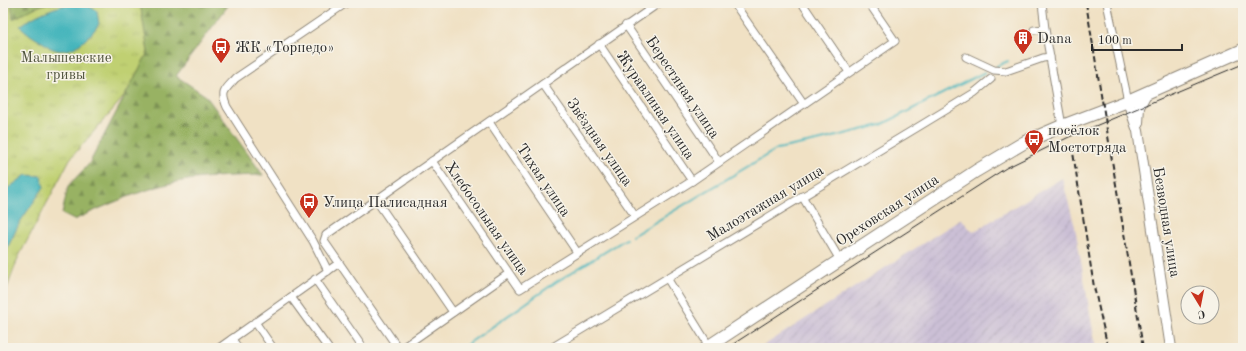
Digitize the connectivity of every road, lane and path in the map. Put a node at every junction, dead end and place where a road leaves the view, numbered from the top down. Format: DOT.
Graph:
graph roads {
  1 [pos="346,3"];
  2 [pos="659,3"];
  3 [pos="734,3"];
  4 [pos="802,3"];
  5 [pos="869,3"];
  6 [pos="1042,3"];
  7 [pos="1107,3"];
  8 [pos="626,25"];
  9 [pos="1045,29"];
  10 [pos="1034,30"];
  11 [pos="599,44"];
  12 [pos="1243,50"];
  13 [pos="966,57"];
  14 [pos="1050,57"];
  15 [pos="849,72"];
  16 [pos="991,79"];
  17 [pos="543,84"];
  18 [pos="1147,92"];
  19 [pos="1128,101"];
  20 [pos="804,104"];
  21 [pos="1110,108"];
  22 [pos="489,122"];
  23 [pos="1062,126"];
  24 [pos="1138,131"];
  25 [pos="432,161"];
  26 [pos="719,162"];
  27 [pos="692,181"];
  28 [pos="802,196"];
  29 [pos="376,200"];
  30 [pos="635,216"];
  31 [pos="577,252"];
  32 [pos="840,260"];
  33 [pos="339,263"];
  34 [pos="328,271"];
  35 [pos="508,274"];
  36 [pos="667,278"];
  37 [pos="315,279"];
  38 [pos="291,297"];
  39 [pos="453,312"];
  40 [pos="255,322"];
  41 [pos="232,339"];
  42 [pos="360,347"];
  43 [pos="707,347"];
  44 [pos="219,348"];
  45 [pos="238,348"];
  46 [pos="273,348"];
  47 [pos="328,348"];
  48 [pos="398,348"];
  49 [pos="402,348"];
  50 [pos="551,348"];
  51 [pos="1172,348"];
  1 -- 34 [label="street"];
  2 -- 8 [label="street"];
  3 -- 20 [label="street"];
  4 -- 15 [label="street"];
  5 -- 15 [label="street"];
  6 -- 9 [label="street"];
  7 -- 19 [label="street"];
  8 -- 11 [label="street"];
  8 -- 26 [label="street, Берестяная улица"];
  9 -- 10 [label="street"];
  9 -- 14 [label="street"];
  11 -- 17 [label="street"];
  11 -- 27 [label="street, Журавлиная улица"];
  12 -- 18 [label="main road, Ореховская улица"];
  13 -- 14 [label="street"];
  14 -- 23 [label="street"];
  15 -- 20 [label="street"];
  16 -- 28 [label="street, Малоэтажная улица"];
  17 -- 22 [label="street"];
  17 -- 30 [label="street, Звёздная улица"];
  18 -- 19 [label="main road, Ореховская улица"];
  18 -- 24 [label="main road"];
  19 -- 21 [label="main road, Ореховская улица"];
  19 -- 24 [label="main road, Безводная улица"];
  20 -- 26 [label="street"];
  21 -- 23 [label="main road, Ореховская улица"];
  21 -- 24 [label="main road"];
  22 -- 25 [label="street"];
  22 -- 31 [label="street, Тихая улица"];
  23 -- 32 [label="main road, Ореховская улица"];
  24 -- 51 [label="main road, Безводная улица"];
  25 -- 29 [label="street"];
  25 -- 35 [label="street, Хлебосольная улица"];
  26 -- 27 [label="street"];
  27 -- 30 [label="street"];
  28 -- 32 [label="street"];
  28 -- 36 [label="street, Малоэтажная улица"];
  29 -- 33 [label="street"];
  29 -- 39 [label="street"];
  30 -- 31 [label="street"];
  31 -- 35 [label="street, Хлебосольная улица"];
  32 -- 43 [label="main road, Ореховская улица"];
  33 -- 34 [label="street"];
  33 -- 48 [label="street"];
  34 -- 37 [label="street"];
  35 -- 39 [label="street"];
  36 -- 43 [label="street"];
  36 -- 50 [label="street, Малоэтажная улица"];
  37 -- 38 [label="street"];
  37 -- 42 [label="street"];
  38 -- 40 [label="street"];
  38 -- 47 [label="street"];
  39 -- 49 [label="street"];
  40 -- 41 [label="street"];
  40 -- 46 [label="street"];
  41 -- 44 [label="street"];
  41 -- 45 [label="street"];
}
